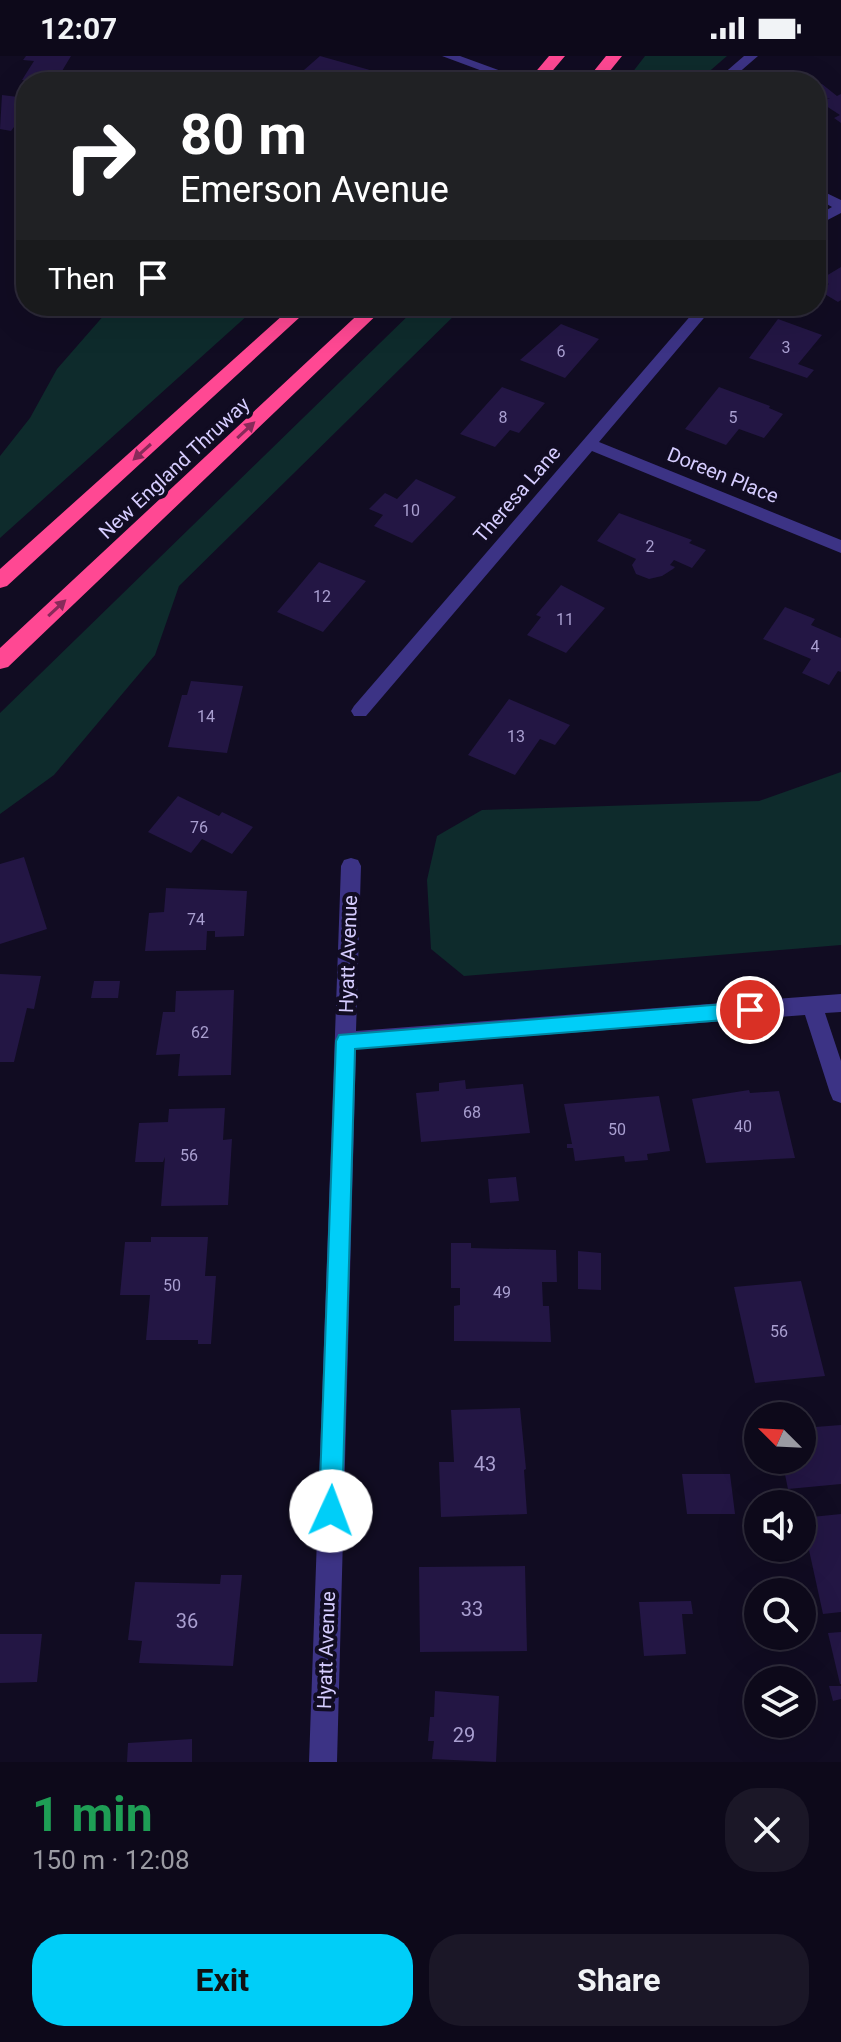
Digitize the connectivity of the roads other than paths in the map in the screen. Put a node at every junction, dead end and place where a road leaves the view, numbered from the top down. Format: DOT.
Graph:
graph roads {
  1 [pos="448,56"];
  2 [pos="557,56"];
  3 [pos="614,56"];
  4 [pos="752,56"];
  5 [pos="495,72"];
  6 [pos="543,72"];
  7 [pos="601,72"];
  8 [pos="732,72"];
  9 [pos="292,316"];
  10 [pos="366,316"];
  11 [pos="698,316"];
  12 [pos="589,444"];
  13 [pos="841,547"];
  14 [pos="0,581"];
  15 [pos="0,661"];
  16 [pos="360,711"];
  17 [pos="351,866"];
  18 [pos="841,1003"];
  19 [pos="812,1005"];
  20 [pos="345,1041"];
  21 [pos="841,1093"];
  22 [pos="323,1762"];
  1 -- 5 [label="street"];
  2 -- 6 [label="highway"];
  3 -- 7 [label="highway"];
  4 -- 8 [label="street"];
  9 -- 14 [label="highway, New England Thruway, one-way"];
  15 -- 10 [label="highway, New England Thruway, one-way"];
  11 -- 12 [label="street, Theresa Lane"];
  12 -- 13 [label="street, Doreen Place"];
  12 -- 16 [label="street, Theresa Lane"];
  17 -- 20 [label="street, Hyatt Avenue"];
  18 -- 19 [label="street"];
  19 -- 20 [label="street"];
  19 -- 21 [label="street"];
  20 -- 22 [label="street, Hyatt Avenue"];
}
